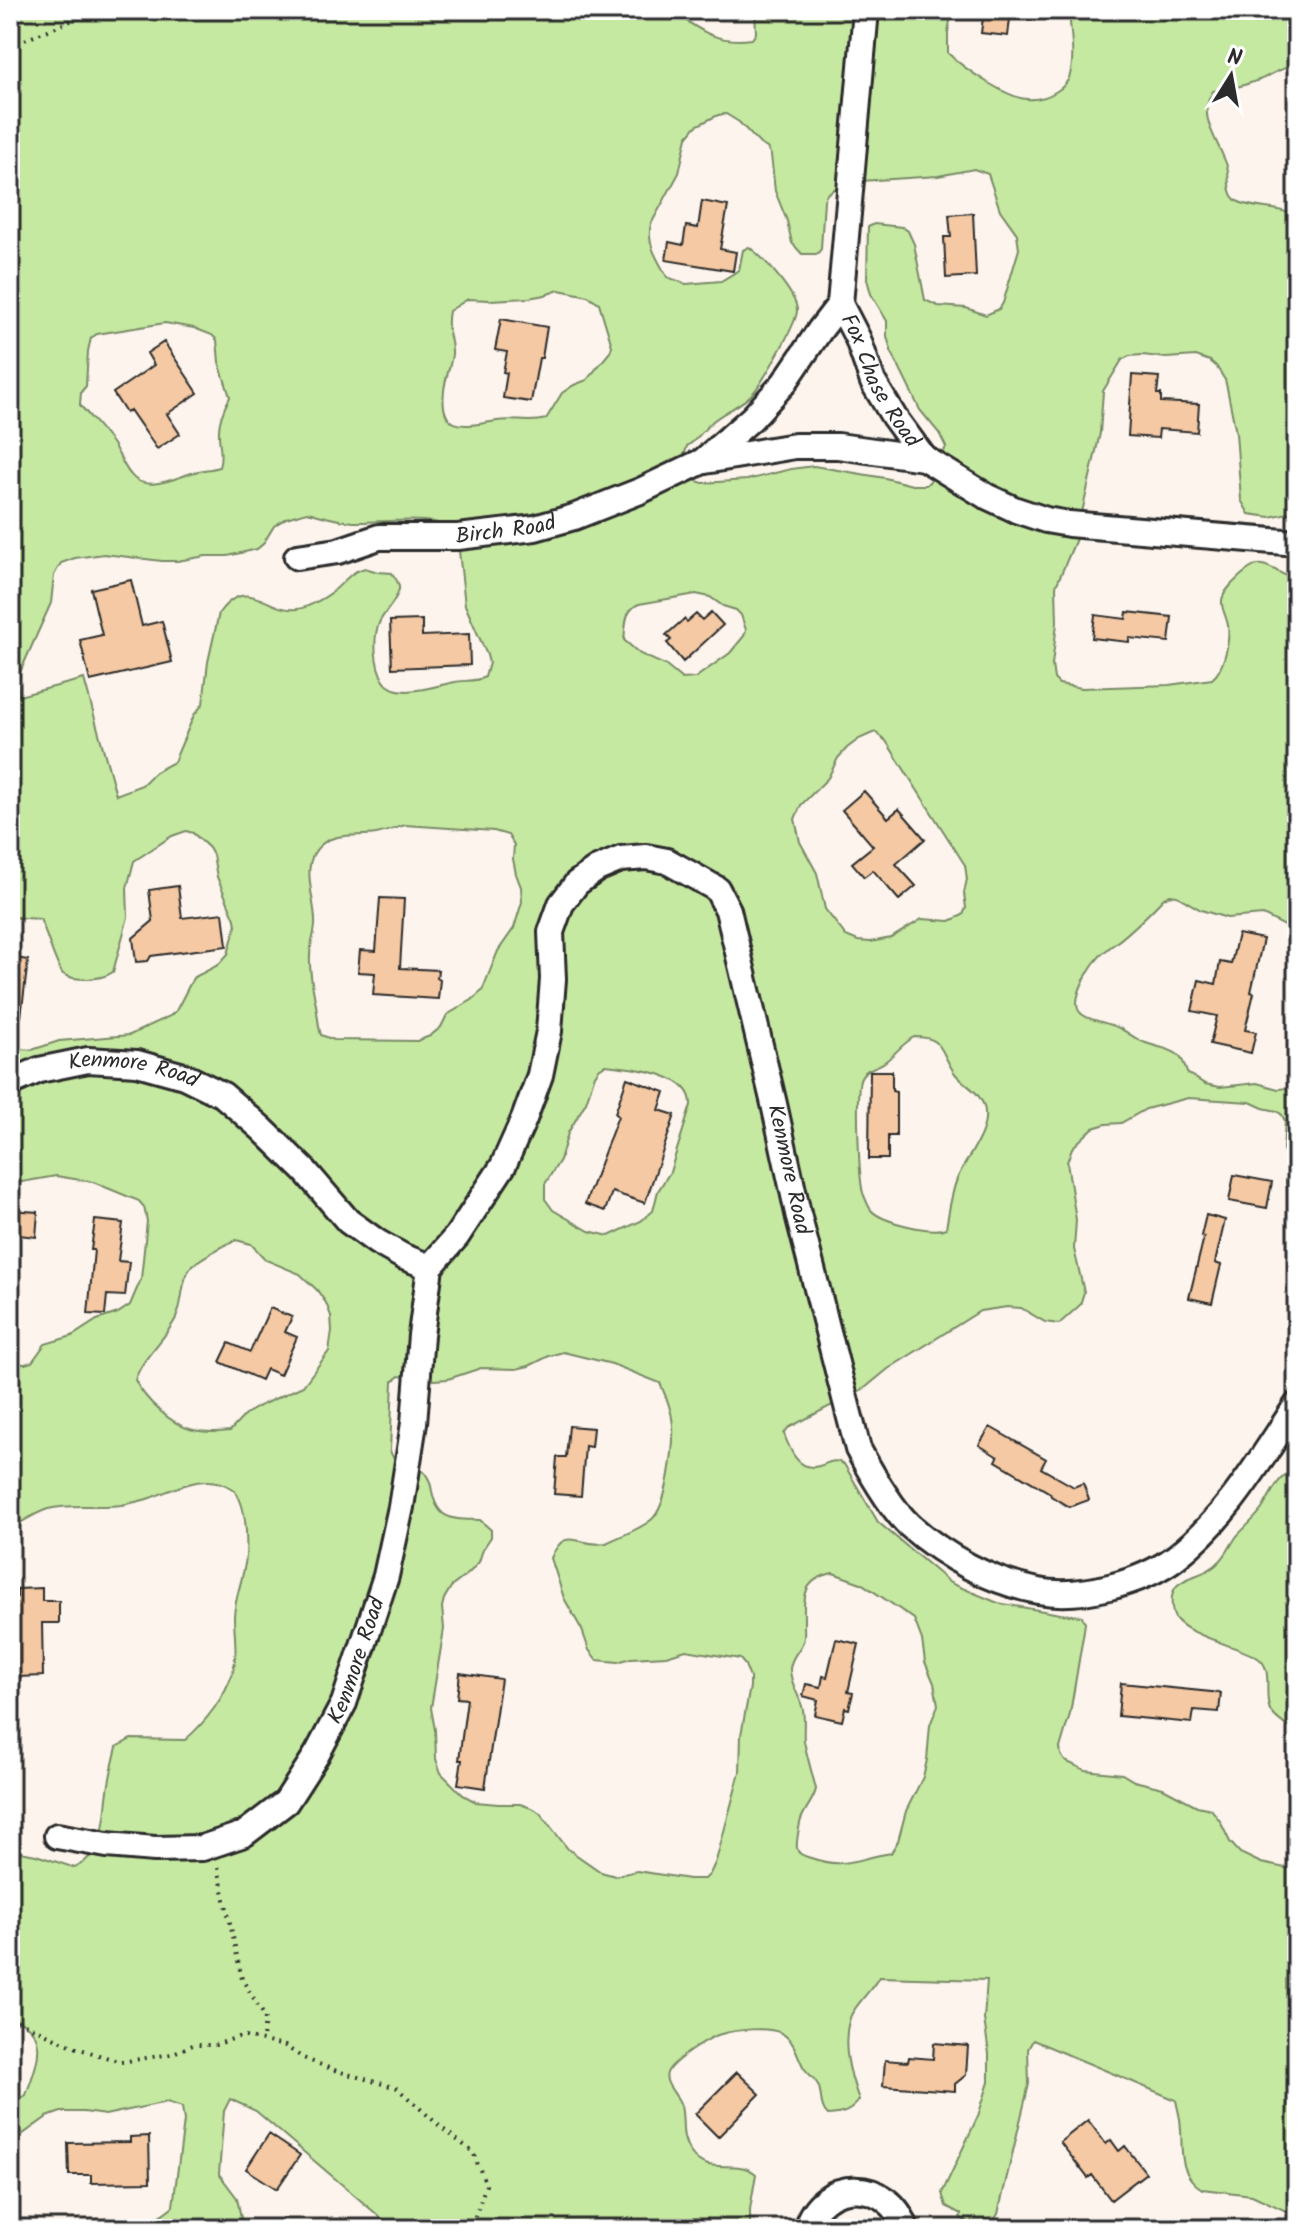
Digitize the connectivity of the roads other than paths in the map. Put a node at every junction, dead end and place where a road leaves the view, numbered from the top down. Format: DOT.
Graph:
graph roads {
  1 [pos="866,10"];
  2 [pos="840,304"];
  3 [pos="924,458"];
  4 [pos="703,461"];
  5 [pos="1297,543"];
  6 [pos="297,557"];
  7 [pos="10,1083"];
  8 [pos="430,1267"];
  9 [pos="1297,1405"];
  10 [pos="57,1836"];
  11 [pos="913,2228"];
  12 [pos="806,2229"];
  1 -- 2 [label="street, Fox Chase Road"];
  2 -- 3 [label="street, Fox Chase Road"];
  2 -- 4 [label="street, Birch Road"];
  3 -- 4 [label="street, Birch Road"];
  3 -- 5 [label="street, Fox Chase Road"];
  4 -- 6 [label="street, Birch Road"];
  7 -- 8 [label="street, Kenmore Road"];
  8 -- 9 [label="street, Kenmore Road"];
  8 -- 10 [label="street, Kenmore Road"];
  11 -- 12 [label="street"];
}
